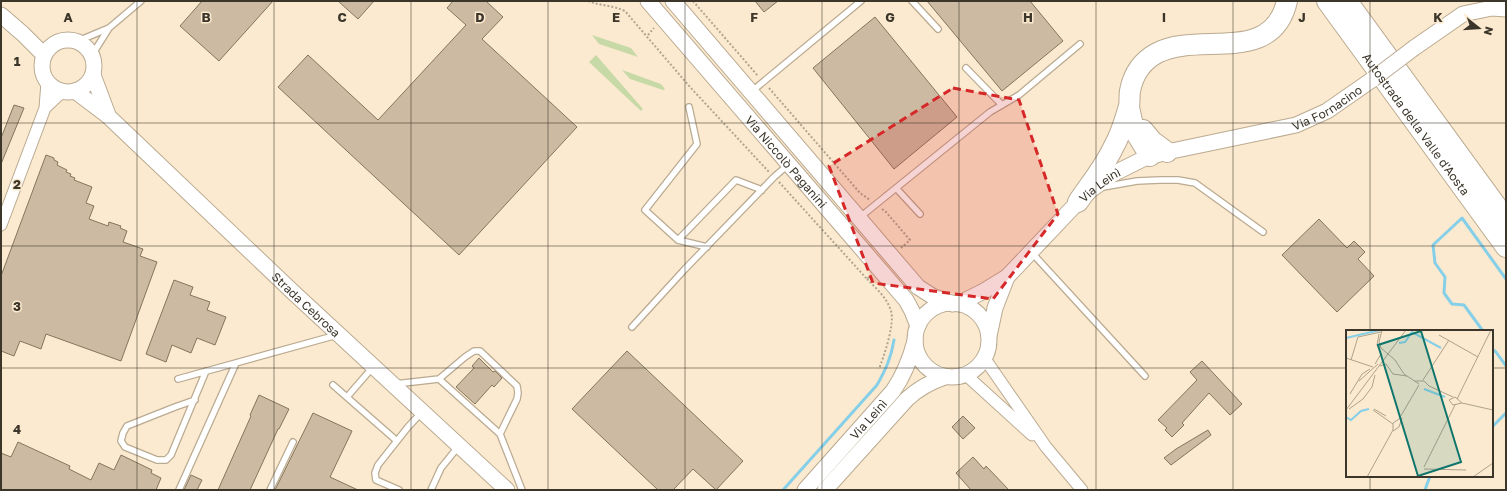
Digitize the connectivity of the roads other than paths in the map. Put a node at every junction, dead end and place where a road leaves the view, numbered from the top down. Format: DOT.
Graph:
graph roads {
  1 [pos="141,1"];
  2 [pos="648,1"];
  3 [pos="673,1"];
  4 [pos="861,1"];
  5 [pos="912,1"];
  6 [pos="1287,1"];
  7 [pos="1327,1"];
  8 [pos="1347,1"];
  9 [pos="1506,9"];
  10 [pos="1,15"];
  11 [pos="109,28"];
  12 [pos="938,29"];
  13 [pos="23,34"];
  14 [pos="78,41"];
  15 [pos="55,43"];
  16 [pos="1080,44"];
  17 [pos="44,55"];
  18 [pos="92,55"];
  19 [pos="966,68"];
  20 [pos="93,75"];
  21 [pos="48,82"];
  22 [pos="69,91"];
  23 [pos="751,92"];
  24 [pos="1002,105"];
  25 [pos="689,107"];
  26 [pos="45,108"];
  27 [pos="1131,114"];
  28 [pos="108,116"];
  29 [pos="1159,154"];
  30 [pos="789,164"];
  31 [pos="896,188"];
  32 [pos="762,190"];
  33 [pos="1085,196"];
  34 [pos="920,214"];
  35 [pos="859,218"];
  36 [pos="1506,219"];
  37 [pos="1,225"];
  38 [pos="1263,232"];
  39 [pos="678,240"];
  40 [pos="706,247"];
  41 [pos="1506,247"];
  42 [pos="1031,251"];
  43 [pos="1007,277"];
  44 [pos="956,304"];
  45 [pos="632,327"];
  46 [pos="917,332"];
  47 [pos="339,335"];
  48 [pos="989,336"];
  49 [pos="984,359"];
  50 [pos="236,363"];
  51 [pos="373,367"];
  52 [pos="206,371"];
  53 [pos="966,375"];
  54 [pos="1145,376"];
  55 [pos="945,377"];
  56 [pos="178,379"];
  57 [pos="439,379"];
  58 [pos="392,384"];
  59 [pos="333,385"];
  60 [pos="346,397"];
  61 [pos="195,400"];
  62 [pos="422,412"];
  63 [pos="500,434"];
  64 [pos="397,441"];
  65 [pos="292,442"];
  66 [pos="459,446"];
  67 [pos="1046,447"];
  68 [pos="179,490"];
  69 [pos="270,490"];
  70 [pos="399,490"];
  71 [pos="431,490"];
  72 [pos="507,490"];
  73 [pos="522,490"];
  74 [pos="805,490"];
  75 [pos="825,490"];
  76 [pos="1082,490"];
  1 -- 11 [label="lane"];
  2 -- 30 [label="street, Via Niccolò Paganini"];
  3 -- 23 [label="street, Via Niccolò Paganini"];
  4 -- 23 [label="lane"];
  5 -- 12 [label="lane"];
  6 -- 27 [label="highway"];
  7 -- 41 [label="highway, Autostrada della Valle d'Aosta"];
  8 -- 36 [label="highway, Autostrada della Valle d'Aosta"];
  9 -- 29 [label="street, Via Fornacino, bridge"];
  10 -- 13 [label="street"];
  11 -- 14 [label="lane"];
  11 -- 18 [label="lane"];
  13 -- 15 [label="street"];
  13 -- 17 [label="street"];
  14 -- 15 [label="street"];
  14 -- 18 [label="street"];
  15 -- 17 [label="street"];
  16 -- 24 [label="lane"];
  17 -- 21 [label="street"];
  18 -- 20 [label="street"];
  19 -- 24 [label="lane"];
  20 -- 22 [label="street"];
  20 -- 28 [label="street, Strada Cebrosa"];
  21 -- 22 [label="street"];
  21 -- 26 [label="street"];
  22 -- 26 [label="street"];
  22 -- 28 [label="street, Strada Cebrosa"];
  23 -- 35 [label="street, Via Niccolò Paganini"];
  24 -- 31 [label="lane"];
  25 -- 39 [label="lane"];
  26 -- 37 [label="street"];
  27 -- 29 [label="highway"];
  27 -- 33 [label="highway"];
  28 -- 47 [label="street, Strada Cebrosa"];
  29 -- 33 [label="street, Via Leinì"];
  30 -- 32 [label="lane"];
  30 -- 46 [label="street, Via Niccolò Paganini"];
  31 -- 34 [label="lane"];
  31 -- 35 [label="lane"];
  32 -- 39 [label="lane"];
  32 -- 40 [label="lane"];
  33 -- 38 [label="lane"];
  33 -- 42 [label="street, Via Leinì"];
  35 -- 44 [label="street, Via Niccolò Paganini"];
  39 -- 40 [label="lane"];
  40 -- 45 [label="lane"];
  42 -- 43 [label="street, Via Leinì"];
  42 -- 54 [label="lane"];
  43 -- 44 [label="street, Via Leinì"];
  43 -- 48 [label="street, Via Leinì"];
  44 -- 46 [label="street"];
  44 -- 48 [label="street"];
  46 -- 55 [label="street"];
  46 -- 74 [label="street, Via Leinì"];
  47 -- 50 [label="lane"];
  47 -- 51 [label="street, Strada Cebrosa"];
  48 -- 49 [label="street"];
  49 -- 53 [label="street"];
  49 -- 67 [label="street"];
  50 -- 52 [label="lane"];
  50 -- 68 [label="lane"];
  51 -- 58 [label="street, Strada Cebrosa"];
  51 -- 60 [label="lane"];
  52 -- 56 [label="lane"];
  52 -- 61 [label="lane"];
  53 -- 55 [label="street"];
  53 -- 67 [label="street"];
  55 -- 75 [label="street, Via Leinì"];
  57 -- 58 [label="lane"];
  57 -- 63 [label="lane"];
  57 -- 63 [label="lane"];
  58 -- 62 [label="street, Strada Cebrosa"];
  59 -- 60 [label="lane"];
  60 -- 64 [label="lane"];
  61 -- 61 [label="lane"];
  62 -- 64 [label="lane"];
  62 -- 66 [label="street, Strada Cebrosa"];
  63 -- 73 [label="lane"];
  64 -- 70 [label="lane"];
  65 -- 69 [label="lane"];
  66 -- 71 [label="lane"];
  66 -- 72 [label="street, Strada Cebrosa"];
  67 -- 76 [label="street"];
}
